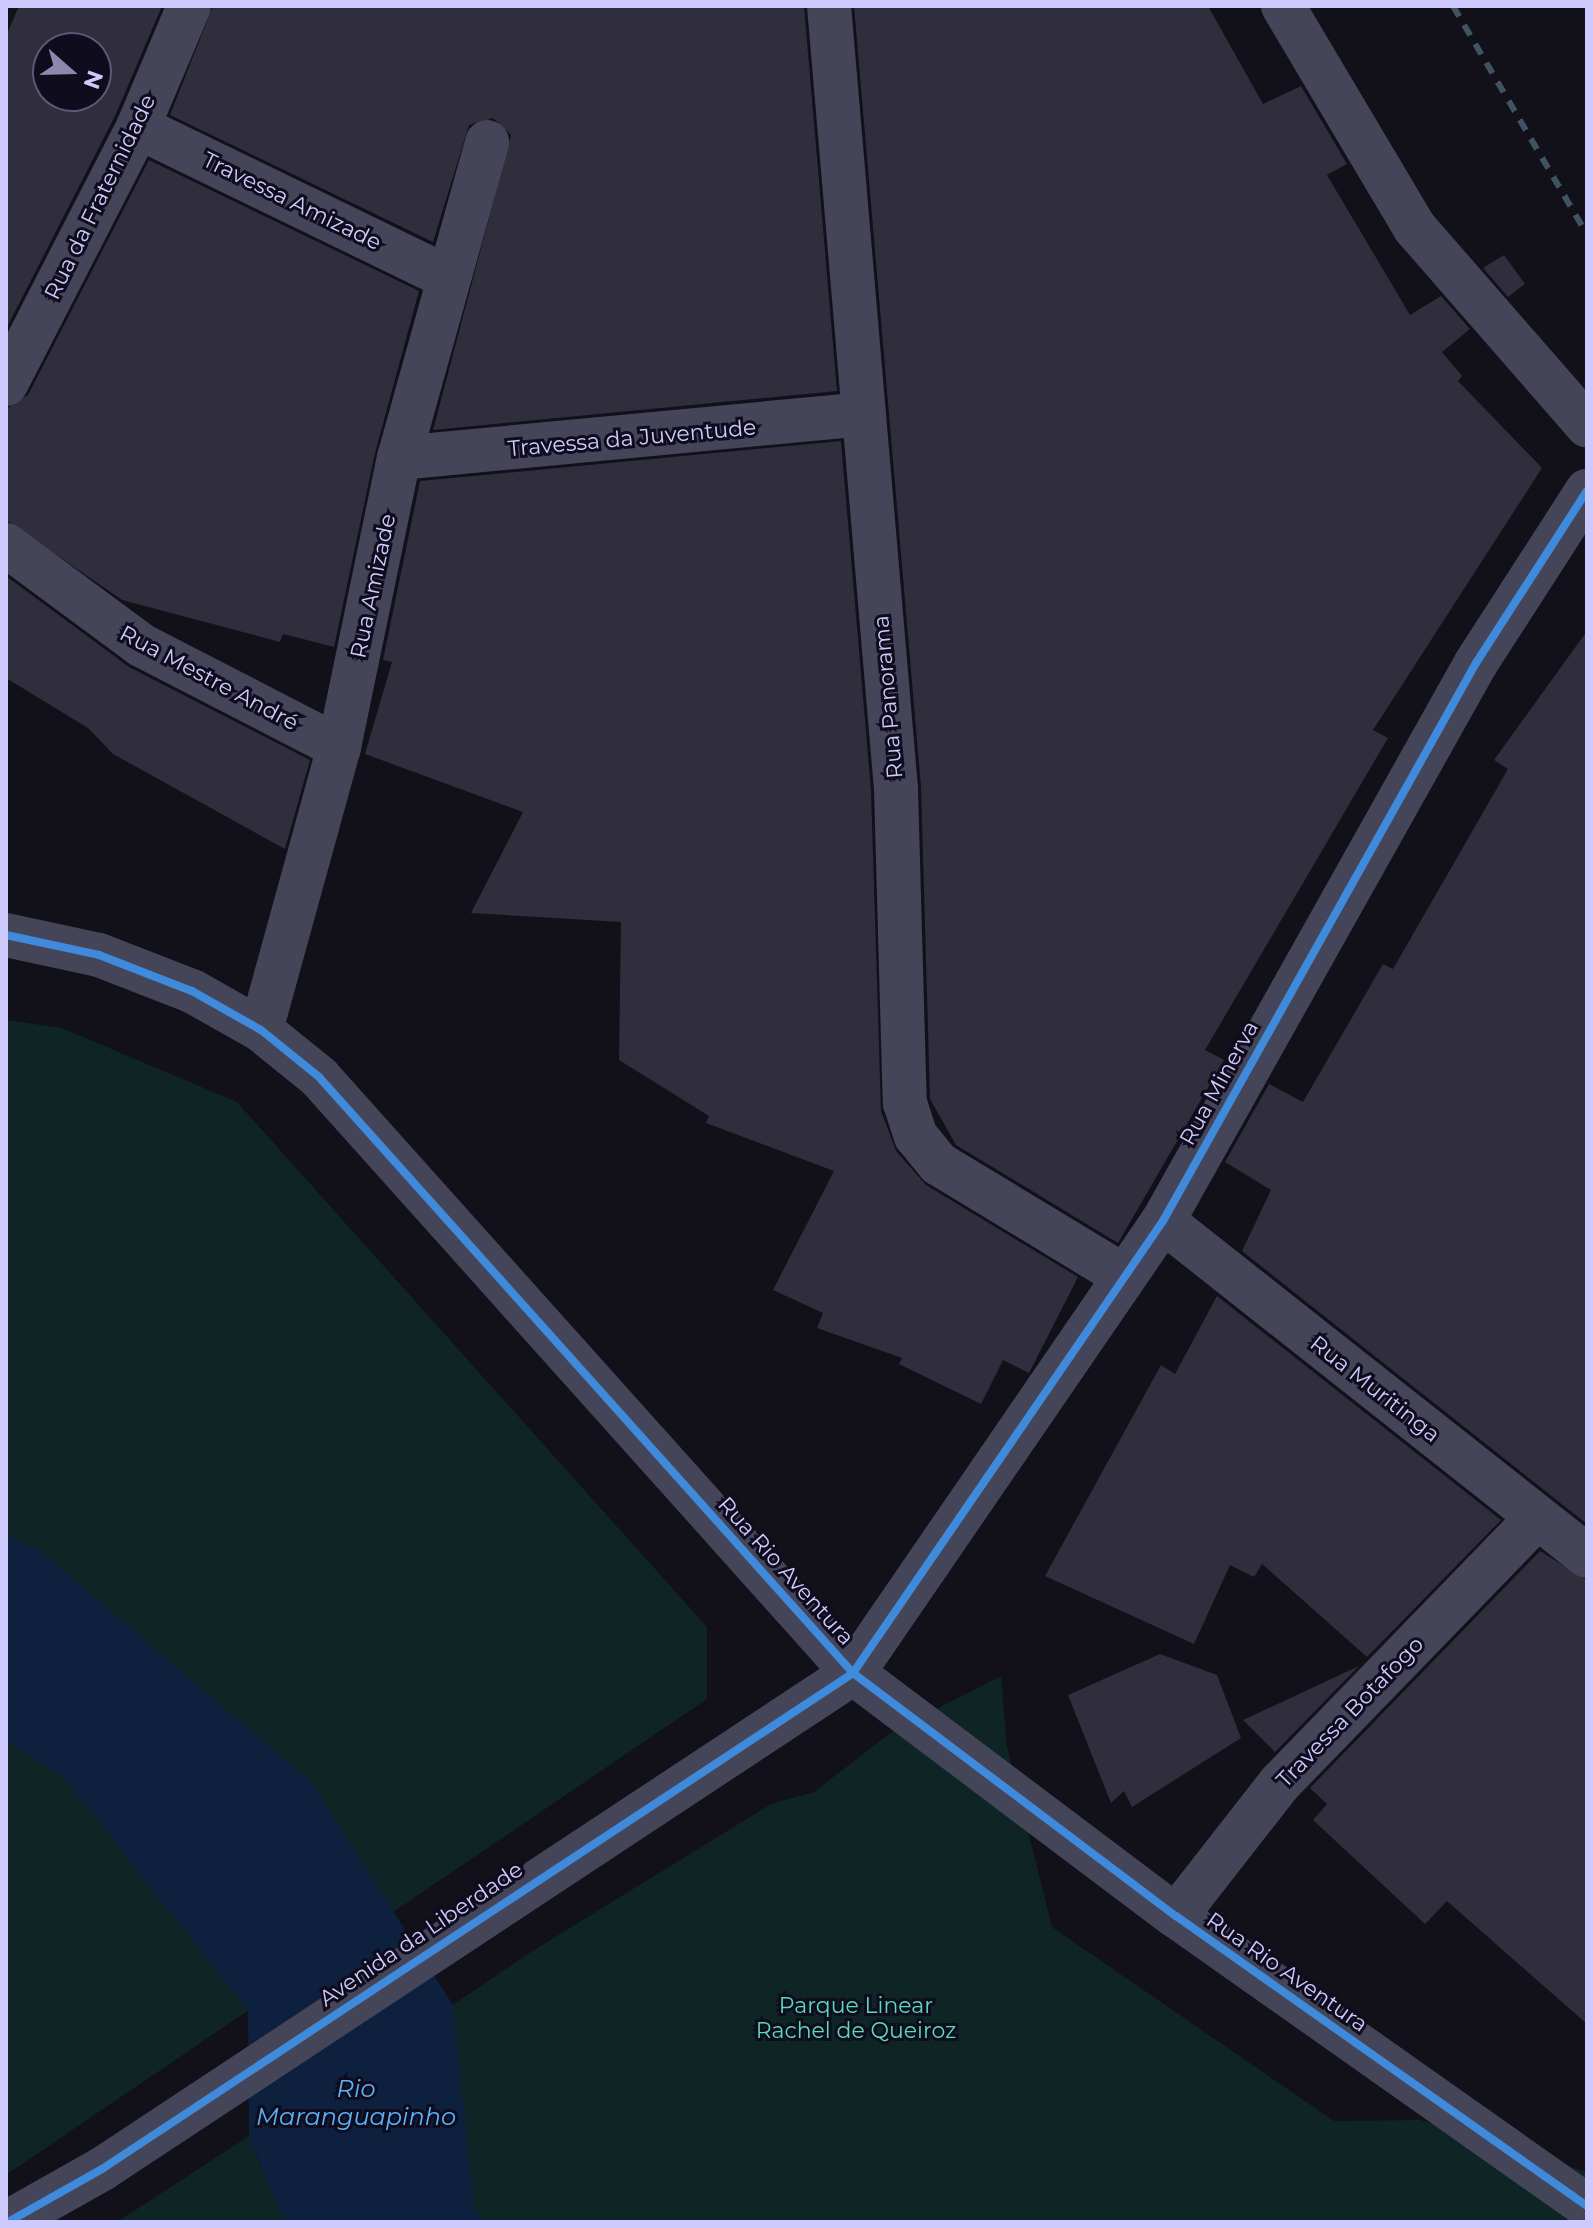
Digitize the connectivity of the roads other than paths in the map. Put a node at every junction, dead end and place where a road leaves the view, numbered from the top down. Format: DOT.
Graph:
graph roads {
  1 [pos="189,6"];
  2 [pos="829,6"];
  3 [pos="1283,6"];
  4 [pos="138,127"];
  5 [pos="487,142"];
  6 [pos="445,276"];
  7 [pos="6,384"];
  8 [pos="864,414"];
  9 [pos="1587,425"];
  10 [pos="399,458"];
  11 [pos="1587,491"];
  12 [pos="6,545"];
  13 [pos="339,747"];
  14 [pos="6,935"];
  15 [pos="261,1030"];
  16 [pos="1163,1221"];
  17 [pos="1124,1276"];
  18 [pos="1537,1518"];
  19 [pos="1587,1556"];
  20 [pos="853,1673"];
  21 [pos="1176,1916"];
  22 [pos="1587,2206"];
  23 [pos="8,2222"];
  1 -- 4 [label="street, Rua da Fraternidade"];
  2 -- 8 [label="street, Rua Panorama"];
  3 -- 9 [label="street"];
  4 -- 6 [label="street, Travessa Amizade"];
  4 -- 7 [label="street, Rua da Fraternidade"];
  5 -- 6 [label="street, Rua Amizade"];
  6 -- 10 [label="street, Rua Amizade"];
  8 -- 10 [label="street, Travessa da Juventude"];
  8 -- 17 [label="street, Rua Panorama"];
  10 -- 13 [label="street, Rua Amizade"];
  11 -- 16 [label="street, Rua Minerva"];
  12 -- 13 [label="street, Rua Mestre André"];
  13 -- 15 [label="street, Rua Amizade"];
  14 -- 15 [label="street, Rua Rio Aventura"];
  15 -- 20 [label="street, Rua Rio Aventura"];
  16 -- 17 [label="street, Rua Minerva"];
  16 -- 18 [label="street, Rua Muritinga"];
  17 -- 20 [label="street, Rua Minerva"];
  18 -- 19 [label="street, Rua Muritinga"];
  18 -- 21 [label="street, Travessa Botafogo"];
  20 -- 21 [label="street, Rua Rio Aventura"];
  20 -- 23 [label="street, Avenida da Liberdade"];
  21 -- 22 [label="street, Rua Rio Aventura"];
}
